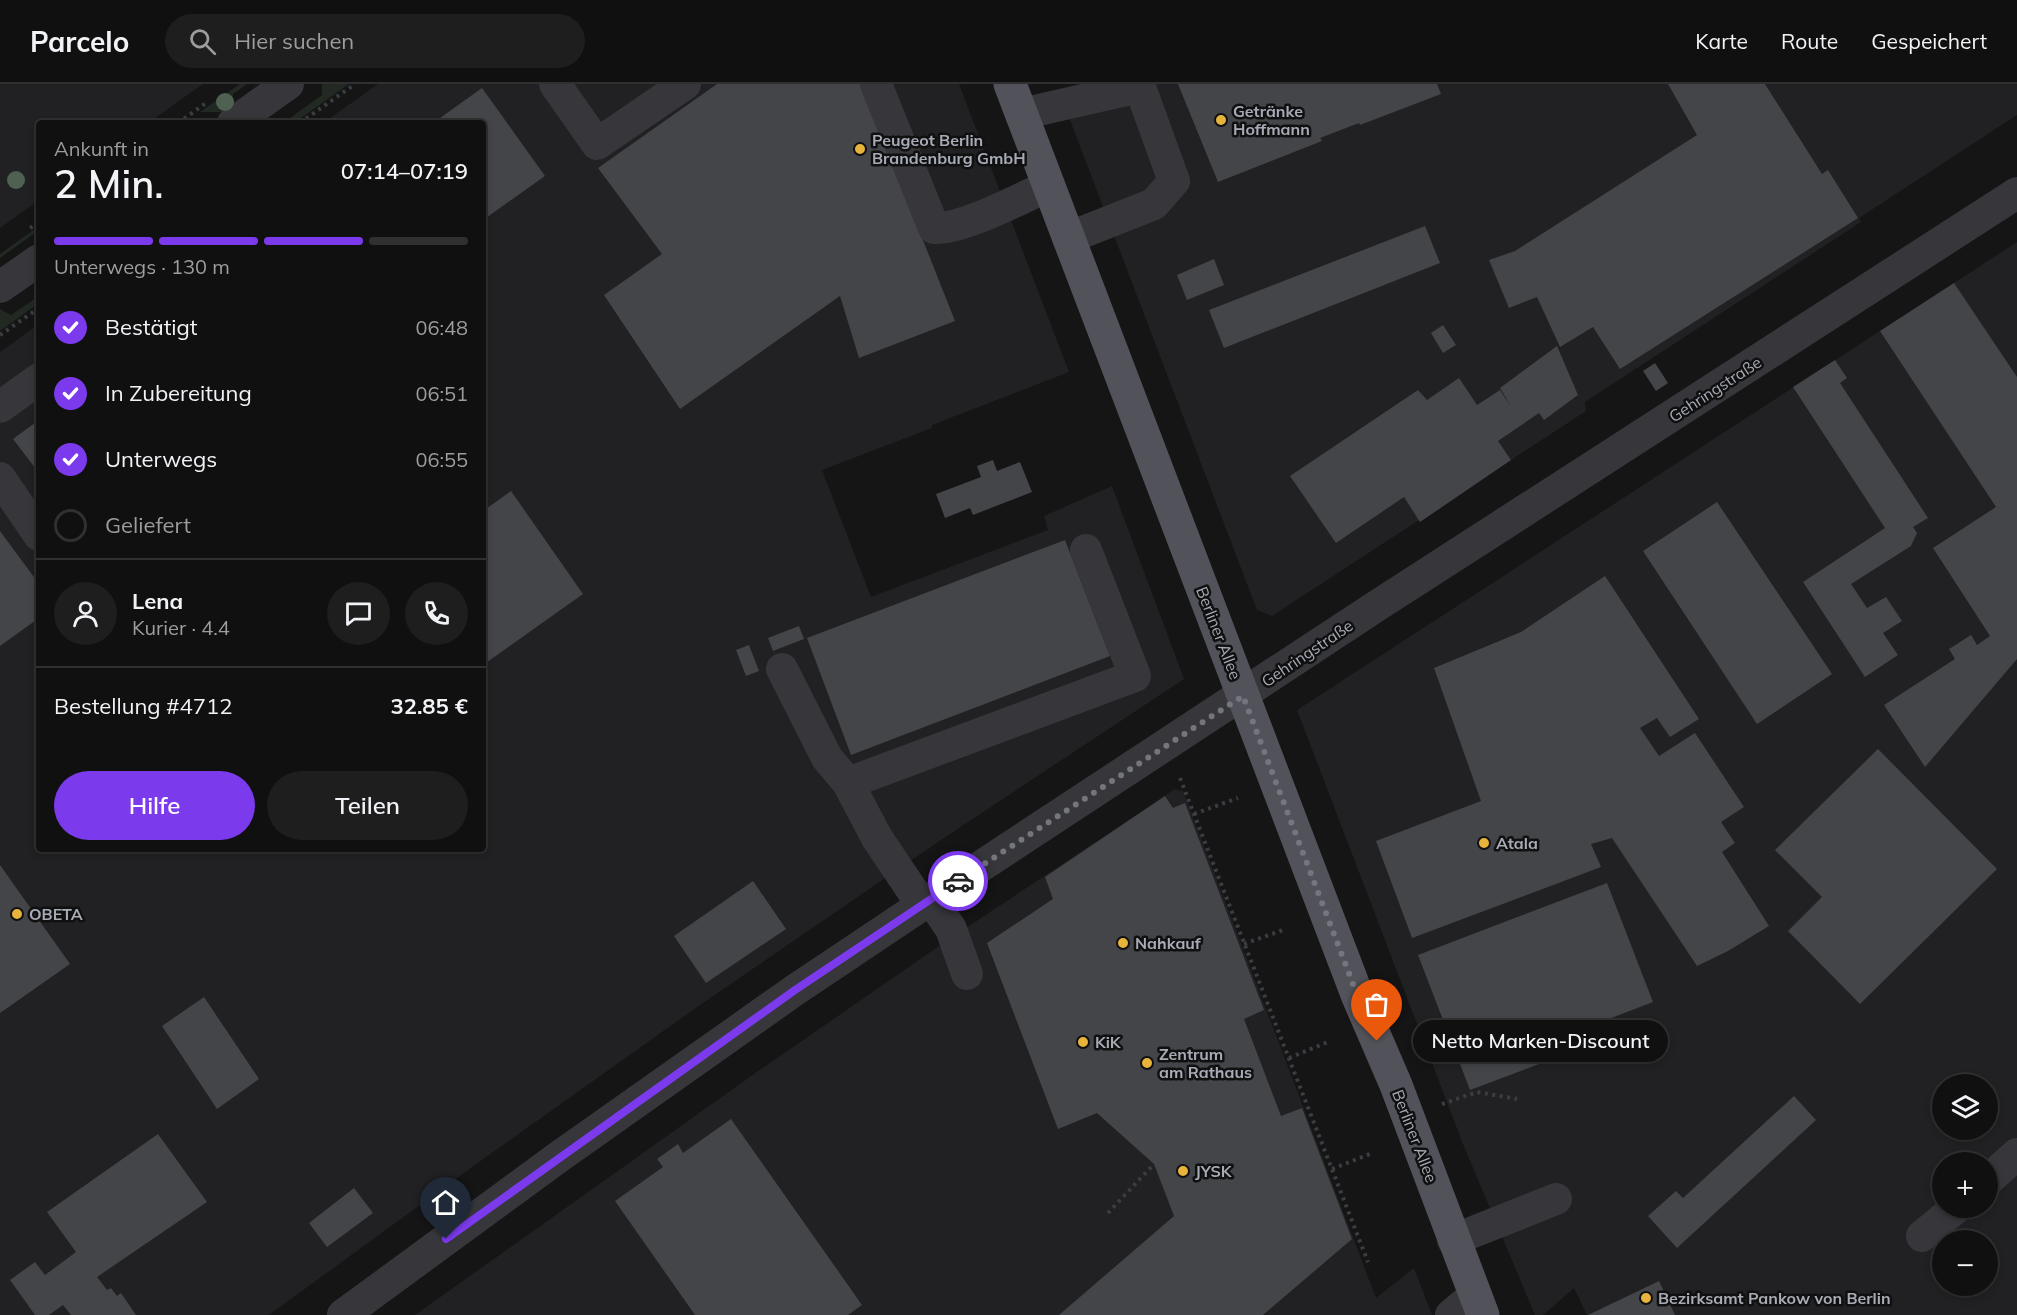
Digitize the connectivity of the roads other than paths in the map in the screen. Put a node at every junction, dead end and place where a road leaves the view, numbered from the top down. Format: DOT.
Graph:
graph roads {
  1 [pos="288,84"];
  2 [pos="555,84"];
  3 [pos="686,84"];
  4 [pos="876,84"];
  5 [pos="1015,99"];
  6 [pos="237,120"];
  7 [pos="1048,186"];
  8 [pos="2017,194"];
  9 [pos="1068,238"];
  10 [pos="36,262"];
  11 [pos="0,287"];
  12 [pos="36,381"];
  13 [pos="0,407"];
  14 [pos="0,477"];
  15 [pos="36,531"];
  16 [pos="1086,550"];
  17 [pos="782,669"];
  18 [pos="1243,696"];
  19 [pos="848,783"];
  20 [pos="926,902"];
  21 [pos="967,974"];
  22 [pos="2017,1154"];
  23 [pos="1998,1171"];
  24 [pos="1556,1199"];
  25 [pos="1944,1218"];
  26 [pos="1922,1236"];
  27 [pos="1454,1240"];
  28 [pos="1469,1308"];
  29 [pos="343,1315"];
  1 -- 6 [label="street"];
  2 -- 3 [label="street"];
  4 -- 7 [label="street"];
  5 -- 7 [label="main road, Berliner Allee"];
  5 -- 9 [label="street"];
  7 -- 9 [label="main road, Berliner Allee"];
  8 -- 18 [label="street, Gehringstraße"];
  9 -- 18 [label="main road, Berliner Allee"];
  10 -- 11 [label="street"];
  12 -- 13 [label="street"];
  14 -- 15 [label="street"];
  16 -- 19 [label="street"];
  17 -- 19 [label="street"];
  18 -- 20 [label="street, Gehringstraße"];
  18 -- 27 [label="main road, Berliner Allee"];
  19 -- 20 [label="street"];
  20 -- 21 [label="street"];
  20 -- 29 [label="street, Gehringstraße"];
  22 -- 23 [label="street"];
  24 -- 27 [label="street"];
  25 -- 26 [label="street"];
  27 -- 28 [label="main road, Berliner Allee"];
}
